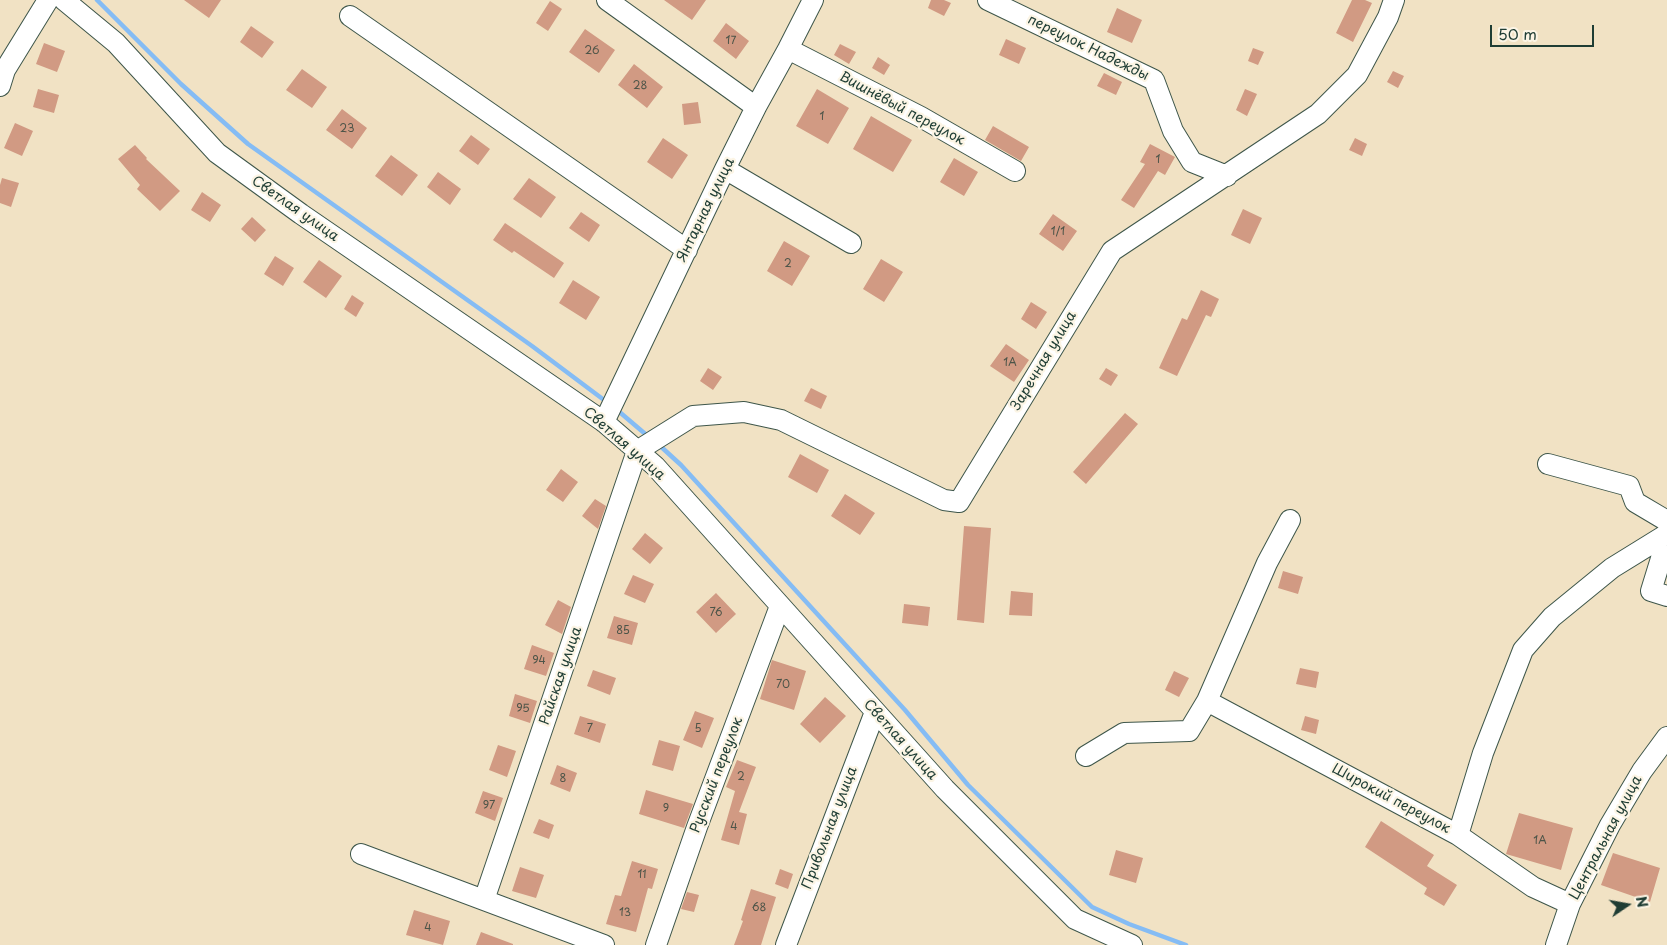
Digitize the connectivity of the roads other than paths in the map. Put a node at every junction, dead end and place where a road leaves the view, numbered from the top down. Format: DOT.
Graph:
graph roads {
  1 [pos="48,0"];
  2 [pos="64,0"];
  3 [pos="607,0"];
  4 [pos="813,0"];
  5 [pos="988,0"];
  6 [pos="1394,0"];
  7 [pos="350,16"];
  8 [pos="788,49"];
  9 [pos="0,86"];
  10 [pos="756,107"];
  11 [pos="725,169"];
  12 [pos="1015,171"];
  13 [pos="1227,176"];
  14 [pos="851,243"];
  15 [pos="686,250"];
  16 [pos="604,422"];
  17 [pos="637,451"];
  18 [pos="1548,464"];
  19 [pos="1290,520"];
  20 [pos="1667,521"];
  21 [pos="1667,534"];
  22 [pos="1667,539"];
  23 [pos="1667,596"];
  24 [pos="780,606"];
  25 [pos="1207,701"];
  26 [pos="875,712"];
  27 [pos="1667,737"];
  28 [pos="1086,756"];
  29 [pos="1458,835"];
  30 [pos="361,854"];
  31 [pos="484,900"];
  32 [pos="1570,904"];
  33 [pos="604,945"];
  34 [pos="656,945"];
  35 [pos="786,945"];
  36 [pos="1132,945"];
  37 [pos="1556,945"];
  1 -- 9 [label="street"];
  2 -- 16 [label="street, Светлая улица"];
  3 -- 10 [label="street"];
  4 -- 8 [label="street, Янтарная улица"];
  5 -- 13 [label="street, переулок Надежды"];
  6 -- 13 [label="street, Заречная улица"];
  7 -- 15 [label="street"];
  8 -- 10 [label="street, Янтарная улица"];
  8 -- 12 [label="street, Вишнёвый переулок"];
  10 -- 11 [label="street, Янтарная улица"];
  11 -- 14 [label="street"];
  11 -- 15 [label="street, Янтарная улица"];
  13 -- 17 [label="street, Заречная улица"];
  15 -- 16 [label="street, Янтарная улица"];
  16 -- 17 [label="street, Светлая улица"];
  17 -- 24 [label="street, Светлая улица"];
  17 -- 31 [label="street, Райская улица"];
  18 -- 20 [label="street"];
  19 -- 25 [label="street"];
  21 -- 29 [label="street"];
  22 -- 23 [label="street"];
  24 -- 26 [label="street, Светлая улица"];
  24 -- 34 [label="street, Русский переулок"];
  25 -- 28 [label="street"];
  25 -- 29 [label="street, Широкий переулок"];
  26 -- 35 [label="street, Привольная улица"];
  26 -- 36 [label="street, Светлая улица"];
  27 -- 32 [label="street, Центральная улица"];
  29 -- 32 [label="street, Широкий переулок"];
  30 -- 31 [label="street"];
  31 -- 33 [label="street"];
  32 -- 37 [label="street, Центральная улица"];
}
